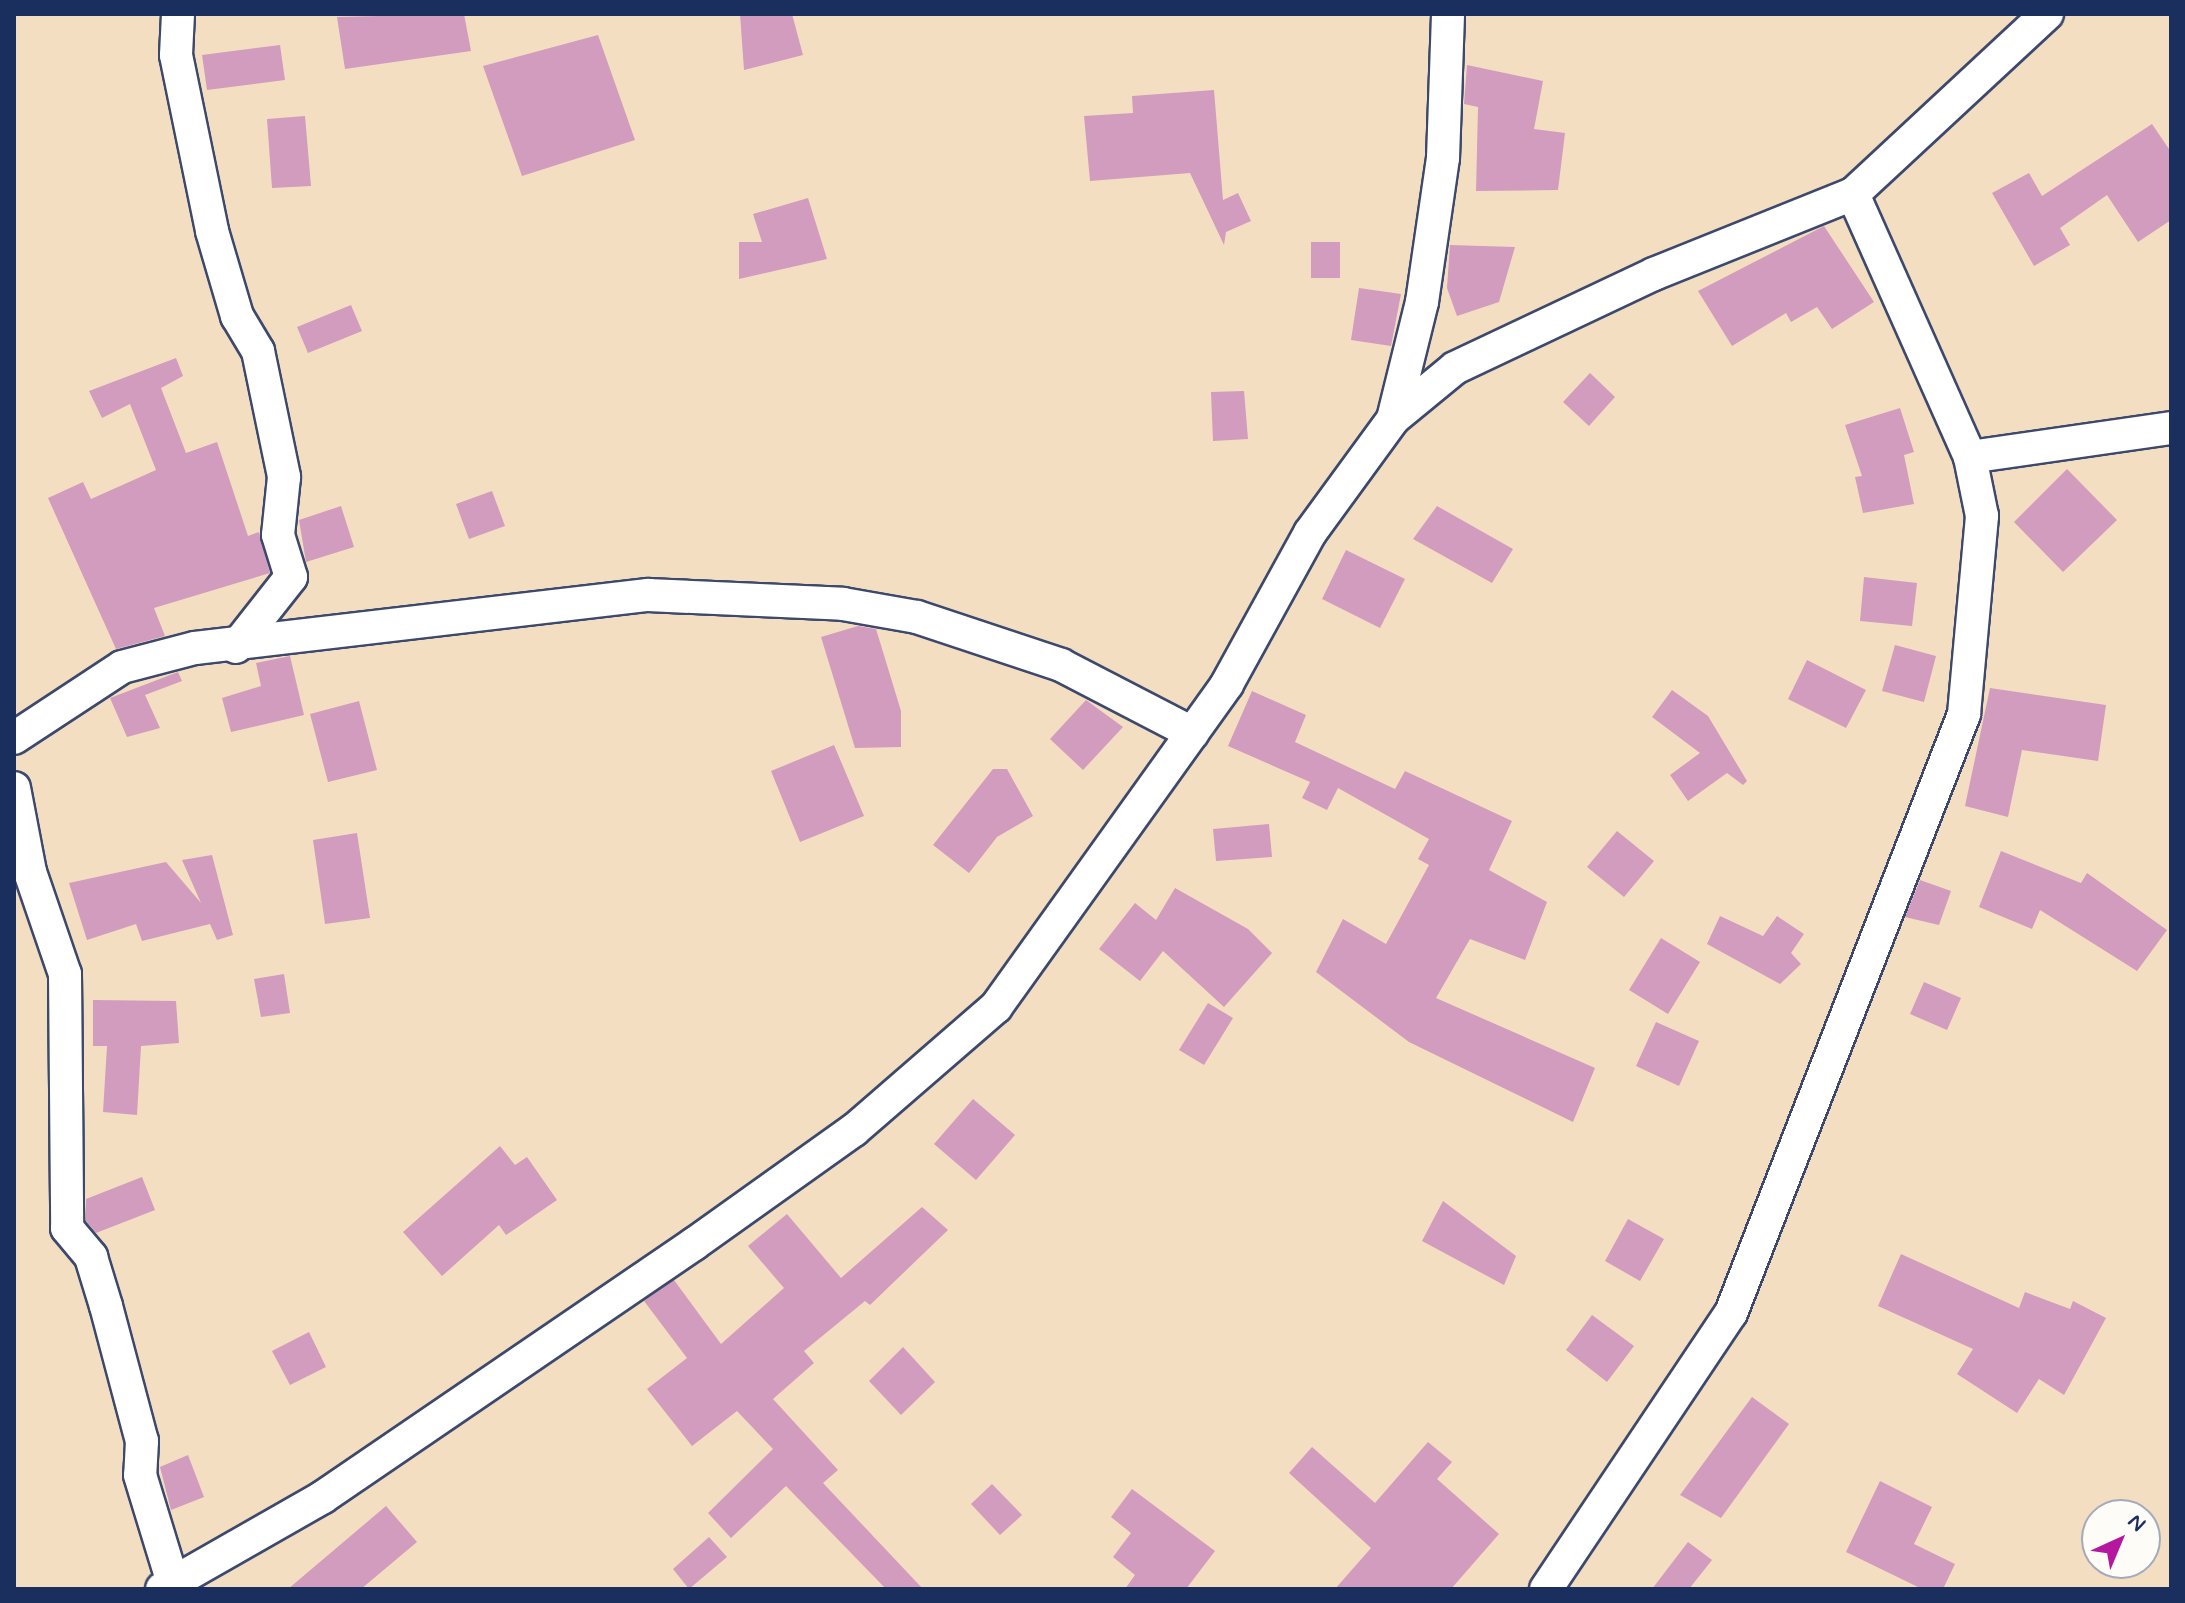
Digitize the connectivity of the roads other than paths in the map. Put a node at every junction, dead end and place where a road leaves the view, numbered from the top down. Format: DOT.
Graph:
graph roads {
  1 [pos="178,14"];
  2 [pos="1448,14"];
  3 [pos="2047,14"];
  4 [pos="1853,194"];
  5 [pos="1393,419"];
  6 [pos="2171,428"];
  7 [pos="1970,457"];
  8 [pos="236,647"];
  9 [pos="1192,733"];
  10 [pos="14,738"];
  11 [pos="14,788"];
  12 [pos="168,1586"];
  13 [pos="1546,1589"];
  1 -- 8 [label="street"];
  2 -- 5 [label="street"];
  3 -- 4 [label="street"];
  4 -- 5 [label="street"];
  4 -- 7 [label="street"];
  5 -- 9 [label="street"];
  6 -- 7 [label="street"];
  7 -- 13 [label="street"];
  8 -- 9 [label="street"];
  8 -- 10 [label="street"];
  9 -- 12 [label="street"];
  11 -- 12 [label="street"];
}
